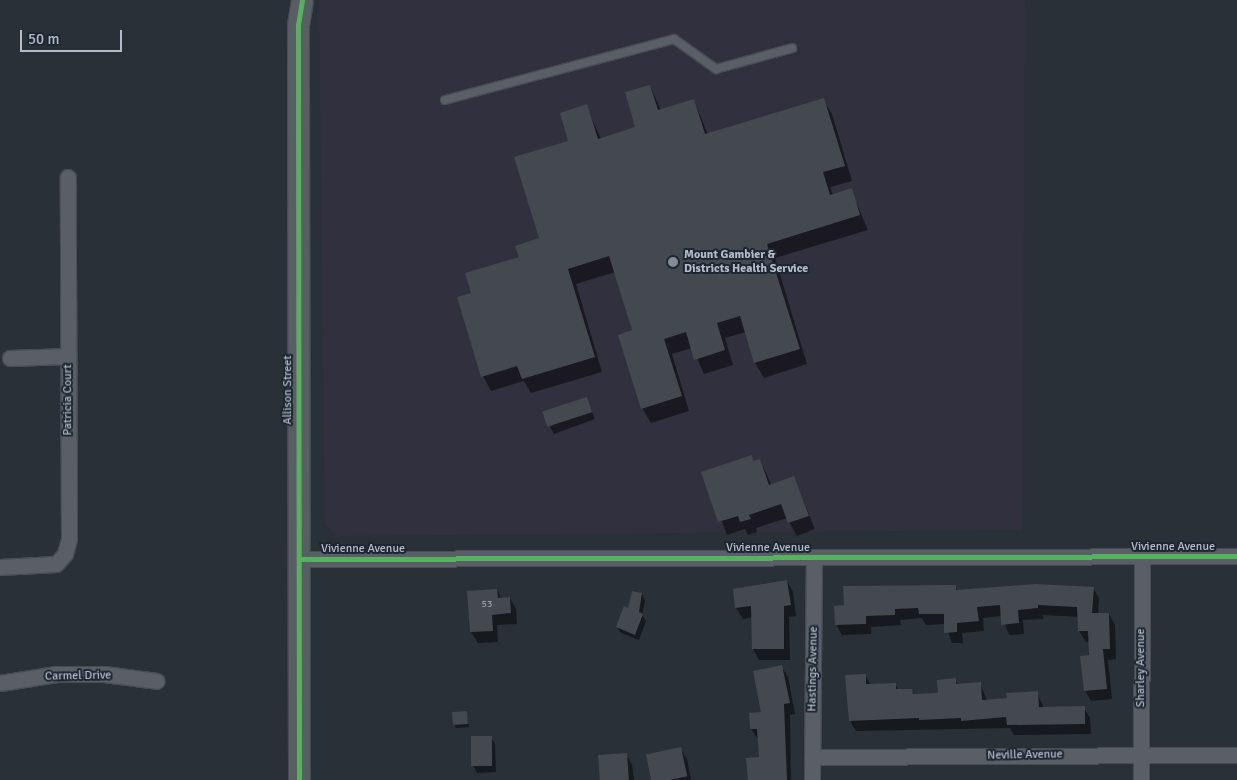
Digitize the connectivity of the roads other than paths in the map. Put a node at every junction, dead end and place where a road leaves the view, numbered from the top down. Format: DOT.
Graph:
graph roads {
  1 [pos="292,0"];
  2 [pos="302,0"];
  3 [pos="298,25"];
  4 [pos="792,48"];
  5 [pos="446,100"];
  6 [pos="68,177"];
  7 [pos="68,356"];
  8 [pos="10,358"];
  9 [pos="1237,556"];
  10 [pos="1142,557"];
  11 [pos="814,558"];
  12 [pos="299,559"];
  13 [pos="0,567"];
  14 [pos="157,681"];
  15 [pos="0,682"];
  16 [pos="1141,754"];
  17 [pos="1237,755"];
  18 [pos="812,758"];
  19 [pos="299,780"];
  20 [pos="812,780"];
  21 [pos="1141,780"];
  1 -- 3 [label="street, Allison Street"];
  2 -- 3 [label="street, Allison Street"];
  3 -- 12 [label="street, Allison Street"];
  4 -- 5 [label="lane"];
  6 -- 7 [label="street, Patricia Court"];
  7 -- 8 [label="street"];
  7 -- 13 [label="street, Patricia Court"];
  9 -- 10 [label="street, Vivienne Avenue"];
  10 -- 11 [label="street, Vivienne Avenue"];
  10 -- 16 [label="street, Sharley Avenue"];
  11 -- 12 [label="street, Vivienne Avenue"];
  11 -- 18 [label="street, Hastings Avenue"];
  12 -- 19 [label="street, Allison Street"];
  14 -- 15 [label="street, Carmel Drive"];
  16 -- 17 [label="street, Neville Avenue"];
  16 -- 18 [label="street, Neville Avenue"];
  16 -- 21 [label="street, Sharley Avenue"];
  18 -- 20 [label="street, Hastings Avenue"];
}
